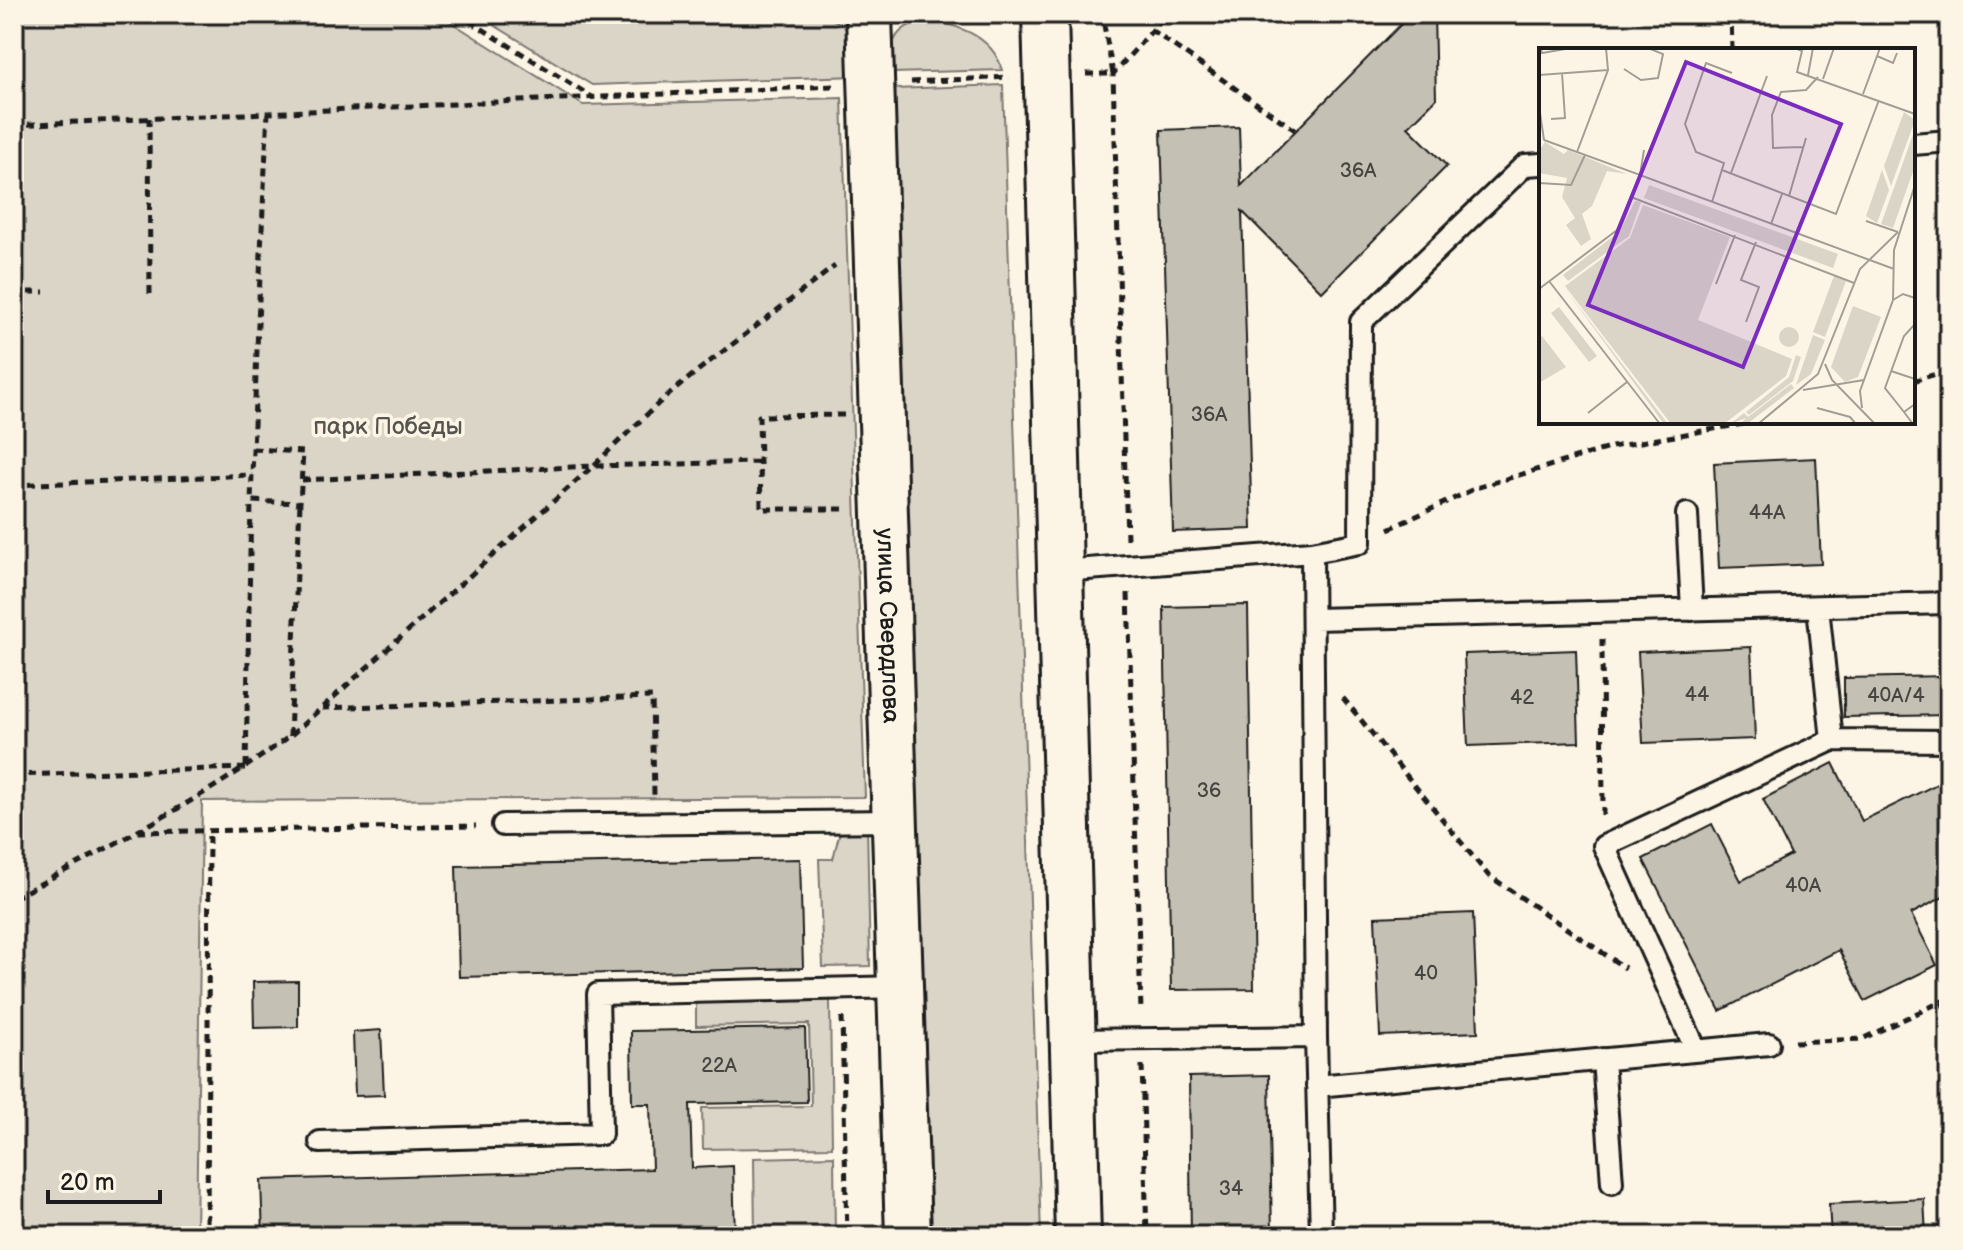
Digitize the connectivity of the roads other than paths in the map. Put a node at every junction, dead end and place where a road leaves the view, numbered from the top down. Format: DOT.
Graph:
graph roads {
  1 [pos="869,14"];
  2 [pos="1045,14"];
  3 [pos="1949,141"];
  4 [pos="1915,144"];
  5 [pos="1539,164"];
  6 [pos="1687,514"];
  7 [pos="1312,552"];
  8 [pos="1061,571"];
  9 [pos="1949,603"];
  10 [pos="1818,607"];
  11 [pos="1692,610"];
  12 [pos="1314,619"];
  13 [pos="1832,740"];
  14 [pos="1949,741"];
  15 [pos="896,821"];
  16 [pos="503,825"];
  17 [pos="902,987"];
  18 [pos="1316,1037"];
  19 [pos="1073,1040"];
  20 [pos="1769,1044"];
  21 [pos="1696,1050"];
  22 [pos="1603,1059"];
  23 [pos="1317,1086"];
  24 [pos="320,1142"];
  25 [pos="1612,1183"];
  26 [pos="908,1236"];
  27 [pos="1078,1236"];
  28 [pos="1321,1236"];
  1 -- 15 [label="main road, улица Свердлова"];
  2 -- 8 [label="main road"];
  3 -- 4 [label="lane"];
  5 -- 7 [label="lane"];
  6 -- 11 [label="lane"];
  7 -- 8 [label="lane"];
  7 -- 12 [label="lane"];
  8 -- 19 [label="main road"];
  9 -- 10 [label="lane"];
  10 -- 11 [label="lane"];
  10 -- 13 [label="lane"];
  11 -- 12 [label="lane"];
  12 -- 18 [label="lane"];
  13 -- 14 [label="lane"];
  13 -- 21 [label="lane"];
  15 -- 16 [label="lane"];
  15 -- 17 [label="main road, улица Свердлова"];
  17 -- 24 [label="lane"];
  17 -- 26 [label="main road, улица Свердлова"];
  18 -- 19 [label="lane"];
  18 -- 23 [label="lane"];
  19 -- 27 [label="main road"];
  20 -- 21 [label="lane"];
  21 -- 22 [label="lane"];
  22 -- 23 [label="lane"];
  22 -- 25 [label="lane"];
  23 -- 28 [label="lane"];
}
